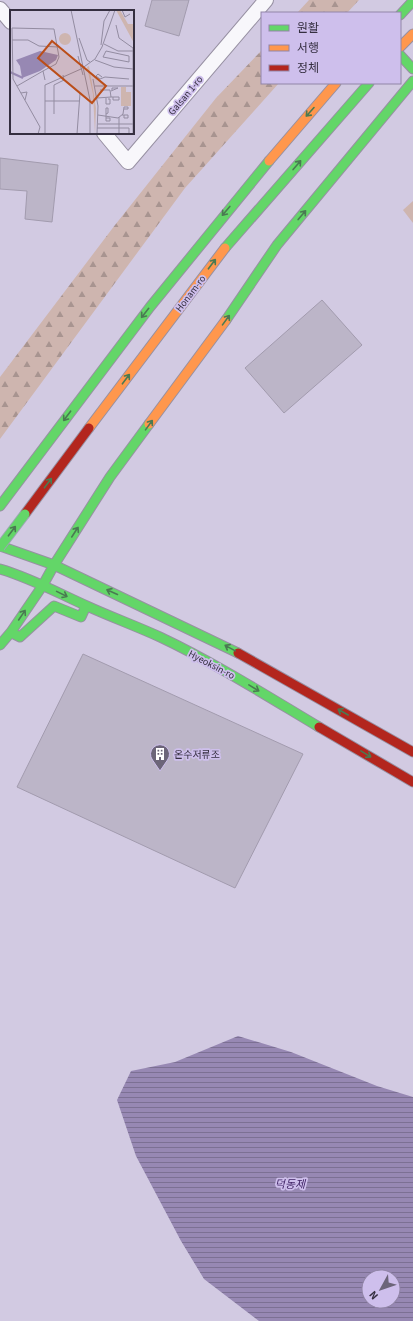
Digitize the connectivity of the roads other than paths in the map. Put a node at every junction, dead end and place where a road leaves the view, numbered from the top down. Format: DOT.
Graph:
graph roads {
  1 [pos="266,0"];
  2 [pos="413,1"];
  3 [pos="0,9"];
  4 [pos="401,14"];
  5 [pos="10,21"];
  6 [pos="413,34"];
  7 [pos="401,47"];
  8 [pos="401,56"];
  9 [pos="413,69"];
  10 [pos="413,81"];
  11 [pos="335,84"];
  12 [pos="368,84"];
  13 [pos="105,134"];
  14 [pos="0,506"];
  15 [pos="0,547"];
  16 [pos="54,565"];
  17 [pos="0,569"];
  18 [pos="43,585"];
  19 [pos="86,606"];
  20 [pos="11,632"];
  21 [pos="0,645"];
  22 [pos="413,752"];
  23 [pos="413,782"];
  1 -- 13 [label="street, Galsan 1-ro"];
  2 -- 4 [label="main road"];
  3 -- 5 [label="street"];
  6 -- 7 [label="main road"];
  8 -- 9 [label="main road"];
  16 -- 10 [label="main road, one-way"];
  11 -- 14 [label="main road, one-way"];
  15 -- 12 [label="main road, Honam-ro, one-way, bridge"];
  15 -- 16 [label="main road"];
  16 -- 18 [label="main road"];
  22 -- 16 [label="main road, one-way"];
  17 -- 18 [label="main road, Hyeoksin-ro"];
  18 -- 19 [label="main road, Hyeoksin-ro, one-way"];
  20 -- 18 [label="main road, one-way"];
  19 -- 20 [label="main road"];
  19 -- 23 [label="main road, Hyeoksin-ro, one-way"];
  20 -- 21 [label="main road"];
}
